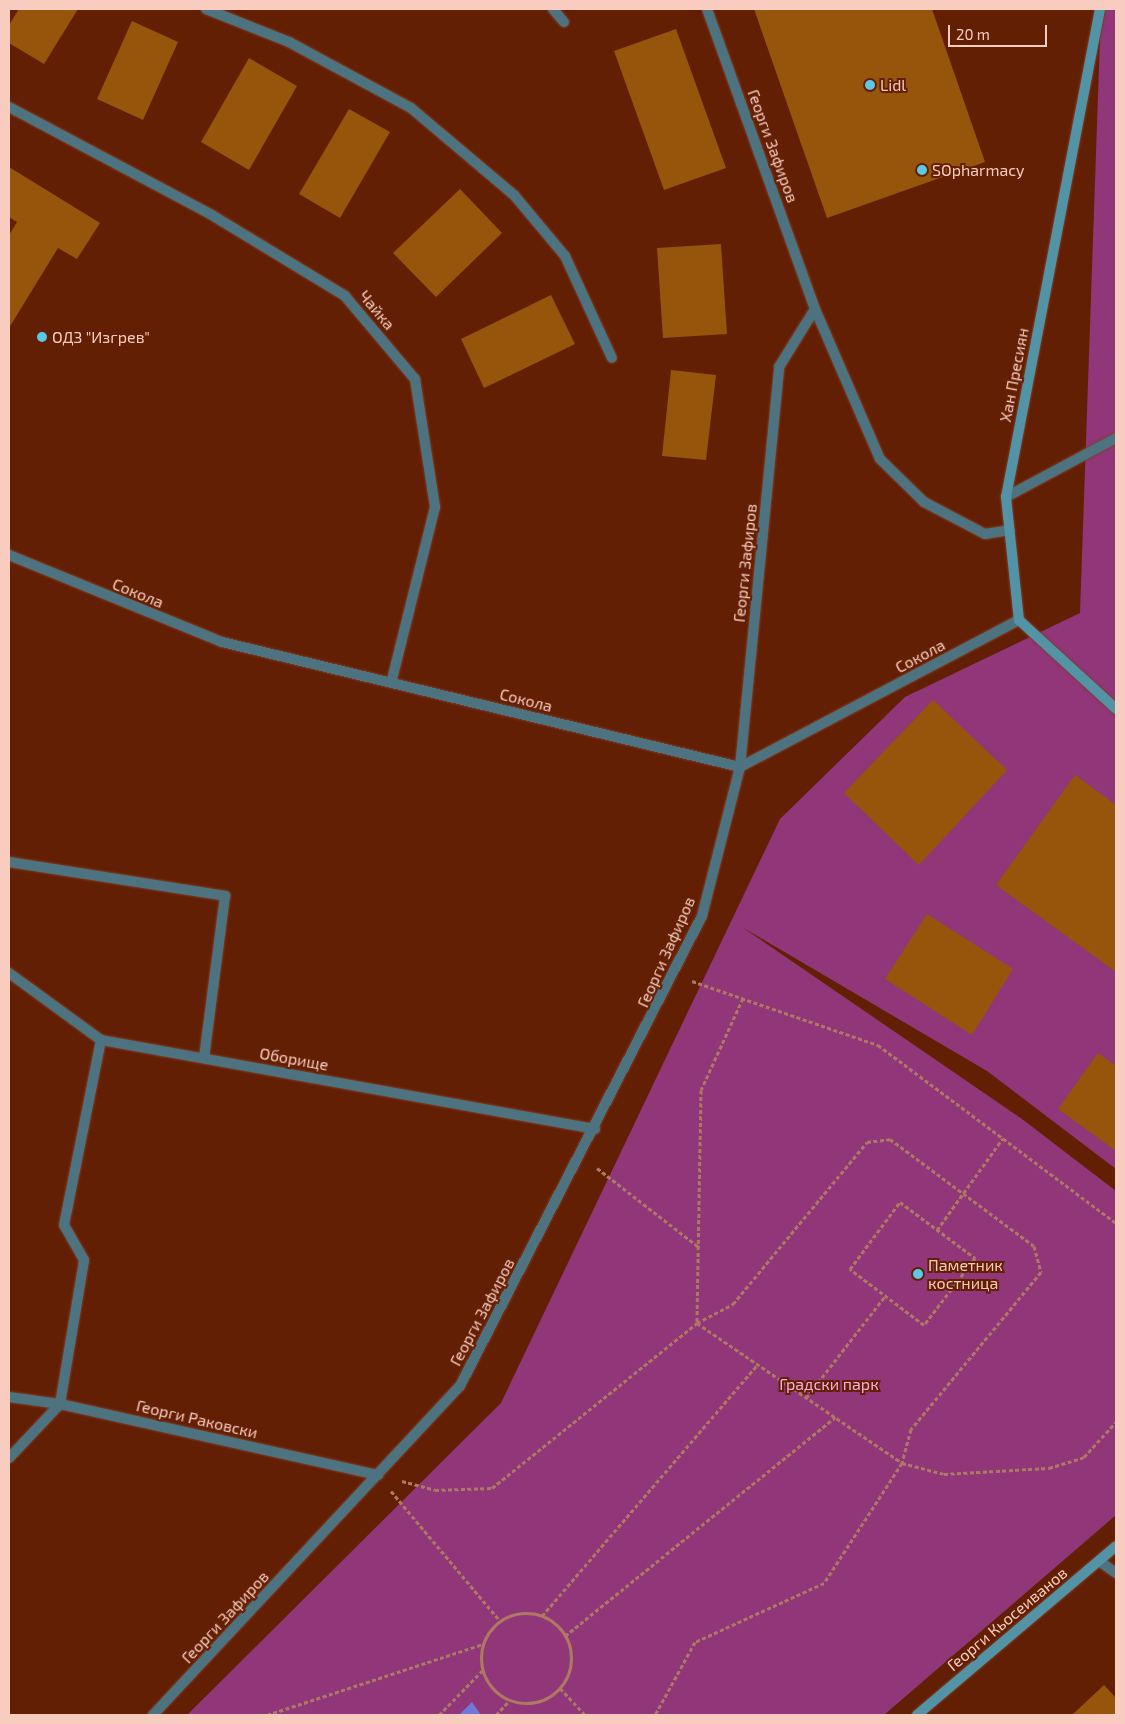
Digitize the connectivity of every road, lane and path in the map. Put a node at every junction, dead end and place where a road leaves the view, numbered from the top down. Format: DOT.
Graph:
graph roads {
  1 [pos="206,9"];
  2 [pos="553,9"];
  3 [pos="707,9"];
  4 [pos="1100,9"];
  5 [pos="564,22"];
  6 [pos="9,107"];
  7 [pos="816,309"];
  8 [pos="612,358"];
  9 [pos="1116,438"];
  10 [pos="1006,497"];
  11 [pos="1010,530"];
  12 [pos="9,555"];
  13 [pos="1019,620"];
  14 [pos="391,683"];
  15 [pos="1116,709"];
  16 [pos="740,767"];
  17 [pos="9,862"];
  18 [pos="9,973"];
  19 [pos="675,975"];
  20 [pos="743,998"];
  21 [pos="100,1040"];
  22 [pos="204,1058"];
  23 [pos="595,1129"];
  24 [pos="1003,1138"];
  25 [pos="580,1156"];
  26 [pos="964,1192"];
  27 [pos="1116,1224"];
  28 [pos="937,1230"];
  29 [pos="699,1248"];
  30 [pos="885,1296"];
  31 [pos="697,1323"];
  32 [pos="758,1364"];
  33 [pos="9,1397"];
  34 [pos="806,1398"];
  35 [pos="60,1404"];
  36 [pos="835,1417"];
  37 [pos="1116,1422"];
  38 [pos="9,1458"];
  39 [pos="902,1464"];
  40 [pos="378,1475"];
  41 [pos="1116,1546"];
  42 [pos="1099,1561"];
  43 [pos="1116,1573"];
  44 [pos="542,1616"];
  45 [pos="500,1621"];
  46 [pos="565,1636"];
  47 [pos="483,1644"];
  48 [pos="482,1671"];
  49 [pos="560,1688"];
  50 [pos="510,1701"];
  51 [pos="153,1715"];
  52 [pos="267,1715"];
  53 [pos="439,1715"];
  54 [pos="496,1715"];
  55 [pos="585,1715"];
  56 [pos="655,1715"];
  57 [pos="917,1715"];
  1 -- 8 [label="street"];
  2 -- 5 [label="street"];
  3 -- 7 [label="street, Георги Зафиров"];
  4 -- 10 [label="street, Хан Пресиян"];
  6 -- 14 [label="street, Чайка"];
  7 -- 11 [label="street"];
  7 -- 16 [label="street, Георги Зафиров"];
  9 -- 10 [label="street"];
  10 -- 11 [label="street, Хан Пресиян"];
  11 -- 13 [label="street, Хан Пресиян"];
  12 -- 14 [label="street, Сокола"];
  13 -- 15 [label="street"];
  13 -- 16 [label="street, Сокола"];
  14 -- 16 [label="street, Сокола"];
  16 -- 19 [label="street, Георги Зафиров"];
  17 -- 22 [label="street"];
  18 -- 21 [label="street, Оборище"];
  19 -- 20 [label="path"];
  19 -- 23 [label="street, Георги Зафиров"];
  20 -- 24 [label="path"];
  20 -- 29 [label="path"];
  21 -- 22 [label="street, Оборище"];
  21 -- 35 [label="street"];
  22 -- 23 [label="street, Оборище"];
  23 -- 25 [label="street, Георги Зафиров"];
  24 -- 26 [label="path"];
  24 -- 27 [label="path"];
  25 -- 29 [label="path"];
  25 -- 40 [label="street, Георги Зафиров"];
  26 -- 28 [label="path"];
  26 -- 31 [label="path"];
  26 -- 39 [label="path"];
  28 -- 30 [label="path"];
  28 -- 30 [label="path"];
  29 -- 31 [label="path"];
  30 -- 34 [label="path"];
  31 -- 32 [label="path"];
  31 -- 40 [label="path"];
  32 -- 34 [label="path"];
  32 -- 44 [label="path"];
  33 -- 35 [label="street, Георги Раковски"];
  34 -- 36 [label="path"];
  35 -- 38 [label="street"];
  35 -- 40 [label="street, Георги Раковски"];
  36 -- 39 [label="path"];
  36 -- 46 [label="path"];
  37 -- 39 [label="path"];
  39 -- 56 [label="path"];
  40 -- 45 [label="path"];
  40 -- 51 [label="street, Георги Зафиров"];
  41 -- 42 [label="street, Георги Кьосеиванов"];
  42 -- 43 [label="street"];
  42 -- 57 [label="street, Георги Кьосеиванов"];
  44 -- 45 [label="path"];
  44 -- 46 [label="path"];
  45 -- 47 [label="path"];
  46 -- 49 [label="path"];
  47 -- 48 [label="path"];
  47 -- 52 [label="path"];
  48 -- 50 [label="path"];
  48 -- 53 [label="path"];
  49 -- 50 [label="path"];
  49 -- 55 [label="path"];
  50 -- 54 [label="path"];
}
